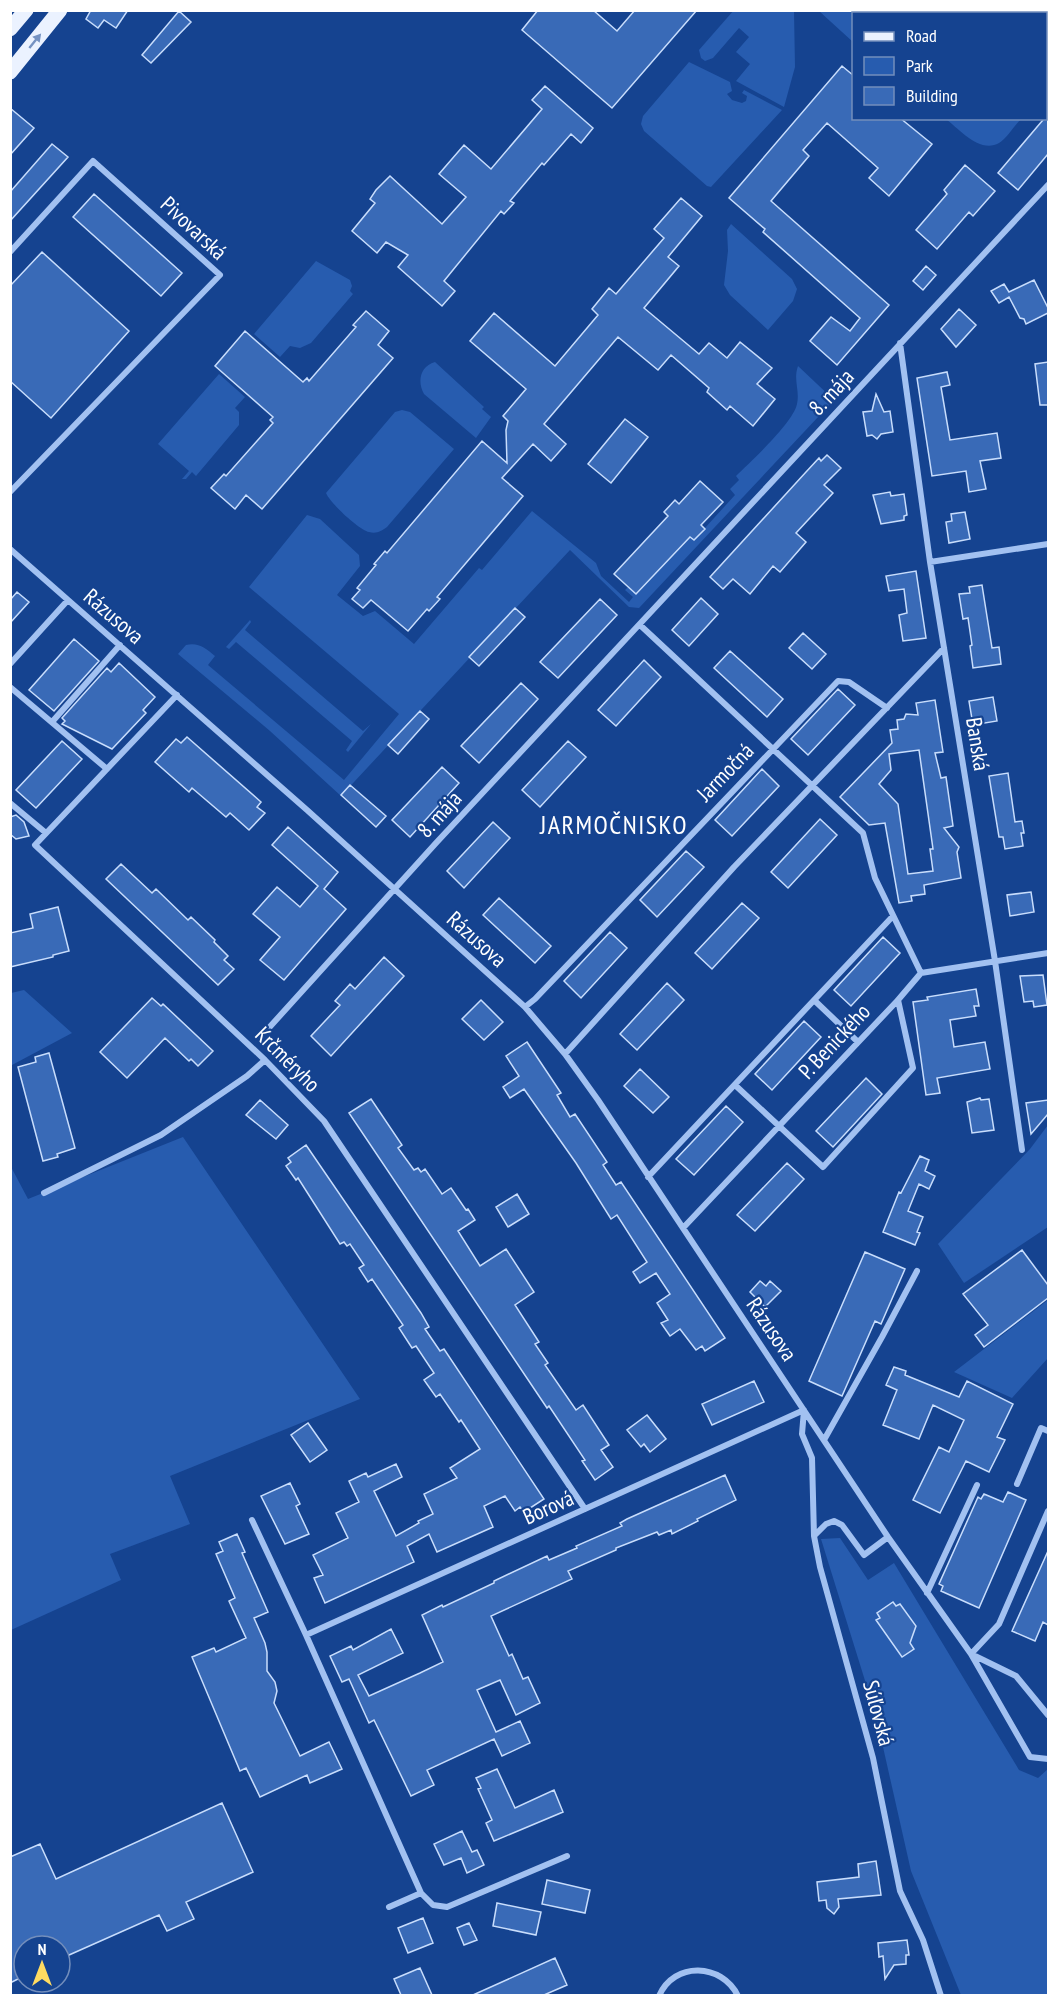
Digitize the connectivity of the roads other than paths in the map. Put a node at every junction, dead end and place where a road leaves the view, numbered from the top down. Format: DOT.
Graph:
graph roads {
  1 [pos="26,10"];
  2 [pos="60,10"];
  3 [pos="10,29"];
  4 [pos="10,72"];
  5 [pos="1048,185"];
  6 [pos="10,252"];
  7 [pos="900,344"];
  8 [pos="10,492"];
  9 [pos="1048,544"];
  10 [pos="10,549"];
  11 [pos="930,562"];
  12 [pos="68,600"];
  13 [pos="639,625"];
  14 [pos="120,645"];
  15 [pos="944,648"];
  16 [pos="10,664"];
  17 [pos="10,687"];
  18 [pos="177,695"];
  19 [pos="887,708"];
  20 [pos="52,722"];
  21 [pos="772,749"];
  22 [pos="107,769"];
  23 [pos="811,787"];
  24 [pos="10,803"];
  25 [pos="46,833"];
  26 [pos="395,889"];
  27 [pos="893,916"];
  28 [pos="1048,952"];
  29 [pos="995,961"];
  30 [pos="921,973"];
  31 [pos="814,1000"];
  32 [pos="898,1000"];
  33 [pos="525,1007"];
  34 [pos="267,1030"];
  35 [pos="858,1042"];
  36 [pos="565,1054"];
  37 [pos="265,1060"];
  38 [pos="735,1084"];
  39 [pos="779,1126"];
  40 [pos="1022,1150"];
  41 [pos="648,1176"];
  42 [pos="44,1193"];
  43 [pos="682,1228"];
  44 [pos="917,1271"];
  45 [pos="804,1410"];
  46 [pos="1048,1431"];
  47 [pos="824,1440"];
  48 [pos="1017,1484"];
  49 [pos="977,1485"];
  50 [pos="585,1509"];
  51 [pos="1048,1511"];
  52 [pos="252,1520"];
  53 [pos="814,1536"];
  54 [pos="888,1537"];
  55 [pos="927,1593"];
  56 [pos="306,1635"];
  57 [pos="971,1654"];
  58 [pos="1048,1715"];
  59 [pos="1048,1759"];
  60 [pos="567,1856"];
  61 [pos="421,1893"];
  62 [pos="389,1907"];
  63 [pos="659,1995"];
  64 [pos="738,1995"];
  65 [pos="941,1995"];
  1 -- 3 [label="main road"];
  4 -- 2 [label="main road, one-way"];
  5 -- 7 [label="street, 8. mája"];
  6 -- 8 [label="street, Pivovarská"];
  7 -- 11 [label="street, Banská"];
  7 -- 13 [label="street, 8. mája"];
  9 -- 11 [label="street"];
  10 -- 12 [label="street, Rázusova"];
  11 -- 15 [label="street, Banská"];
  12 -- 14 [label="street, Rázusova"];
  12 -- 16 [label="street"];
  13 -- 21 [label="street"];
  13 -- 26 [label="street, 8. mája"];
  14 -- 18 [label="street, Rázusova"];
  14 -- 20 [label="street"];
  15 -- 19 [label="street"];
  15 -- 29 [label="street, Banská"];
  17 -- 20 [label="street"];
  18 -- 22 [label="street"];
  18 -- 26 [label="street, Rázusova"];
  19 -- 21 [label="street, Jarmočná"];
  19 -- 23 [label="street"];
  20 -- 22 [label="street"];
  21 -- 23 [label="street"];
  21 -- 33 [label="street, Jarmočná"];
  22 -- 25 [label="street"];
  23 -- 27 [label="street"];
  23 -- 36 [label="street"];
  24 -- 25 [label="street"];
  25 -- 37 [label="street, Krčméryho"];
  26 -- 33 [label="street, Rázusova"];
  26 -- 34 [label="street, 8. mája"];
  27 -- 30 [label="street"];
  27 -- 31 [label="street"];
  28 -- 29 [label="street"];
  29 -- 30 [label="street"];
  29 -- 40 [label="street, Banská"];
  30 -- 32 [label="street, P. Benického"];
  31 -- 35 [label="street"];
  31 -- 38 [label="street"];
  32 -- 35 [label="street, P. Benického"];
  32 -- 39 [label="street"];
  33 -- 36 [label="street, Rázusova"];
  35 -- 39 [label="street, P. Benického"];
  36 -- 41 [label="street, Rázusova"];
  37 -- 42 [label="street"];
  37 -- 50 [label="street, Krčméryho"];
  38 -- 39 [label="street"];
  38 -- 41 [label="street"];
  39 -- 43 [label="street, P. Benického"];
  41 -- 43 [label="street, Rázusova"];
  43 -- 45 [label="street, Rázusova"];
  44 -- 47 [label="street"];
  45 -- 47 [label="street, Rázusova"];
  45 -- 50 [label="street, Borová"];
  45 -- 53 [label="street, Súľovská"];
  46 -- 48 [label="street"];
  47 -- 54 [label="street, Rázusova"];
  49 -- 55 [label="street"];
  50 -- 56 [label="street, Borová"];
  51 -- 57 [label="street"];
  52 -- 56 [label="street"];
  53 -- 54 [label="street"];
  53 -- 65 [label="street, Súľovská"];
  54 -- 55 [label="street, Rázusova"];
  55 -- 57 [label="street, Rázusova"];
  56 -- 61 [label="street"];
  57 -- 58 [label="street, Rázusova"];
  57 -- 59 [label="street, Rázusova"];
  60 -- 61 [label="street"];
  61 -- 62 [label="street"];
  63 -- 64 [label="street"];
}
